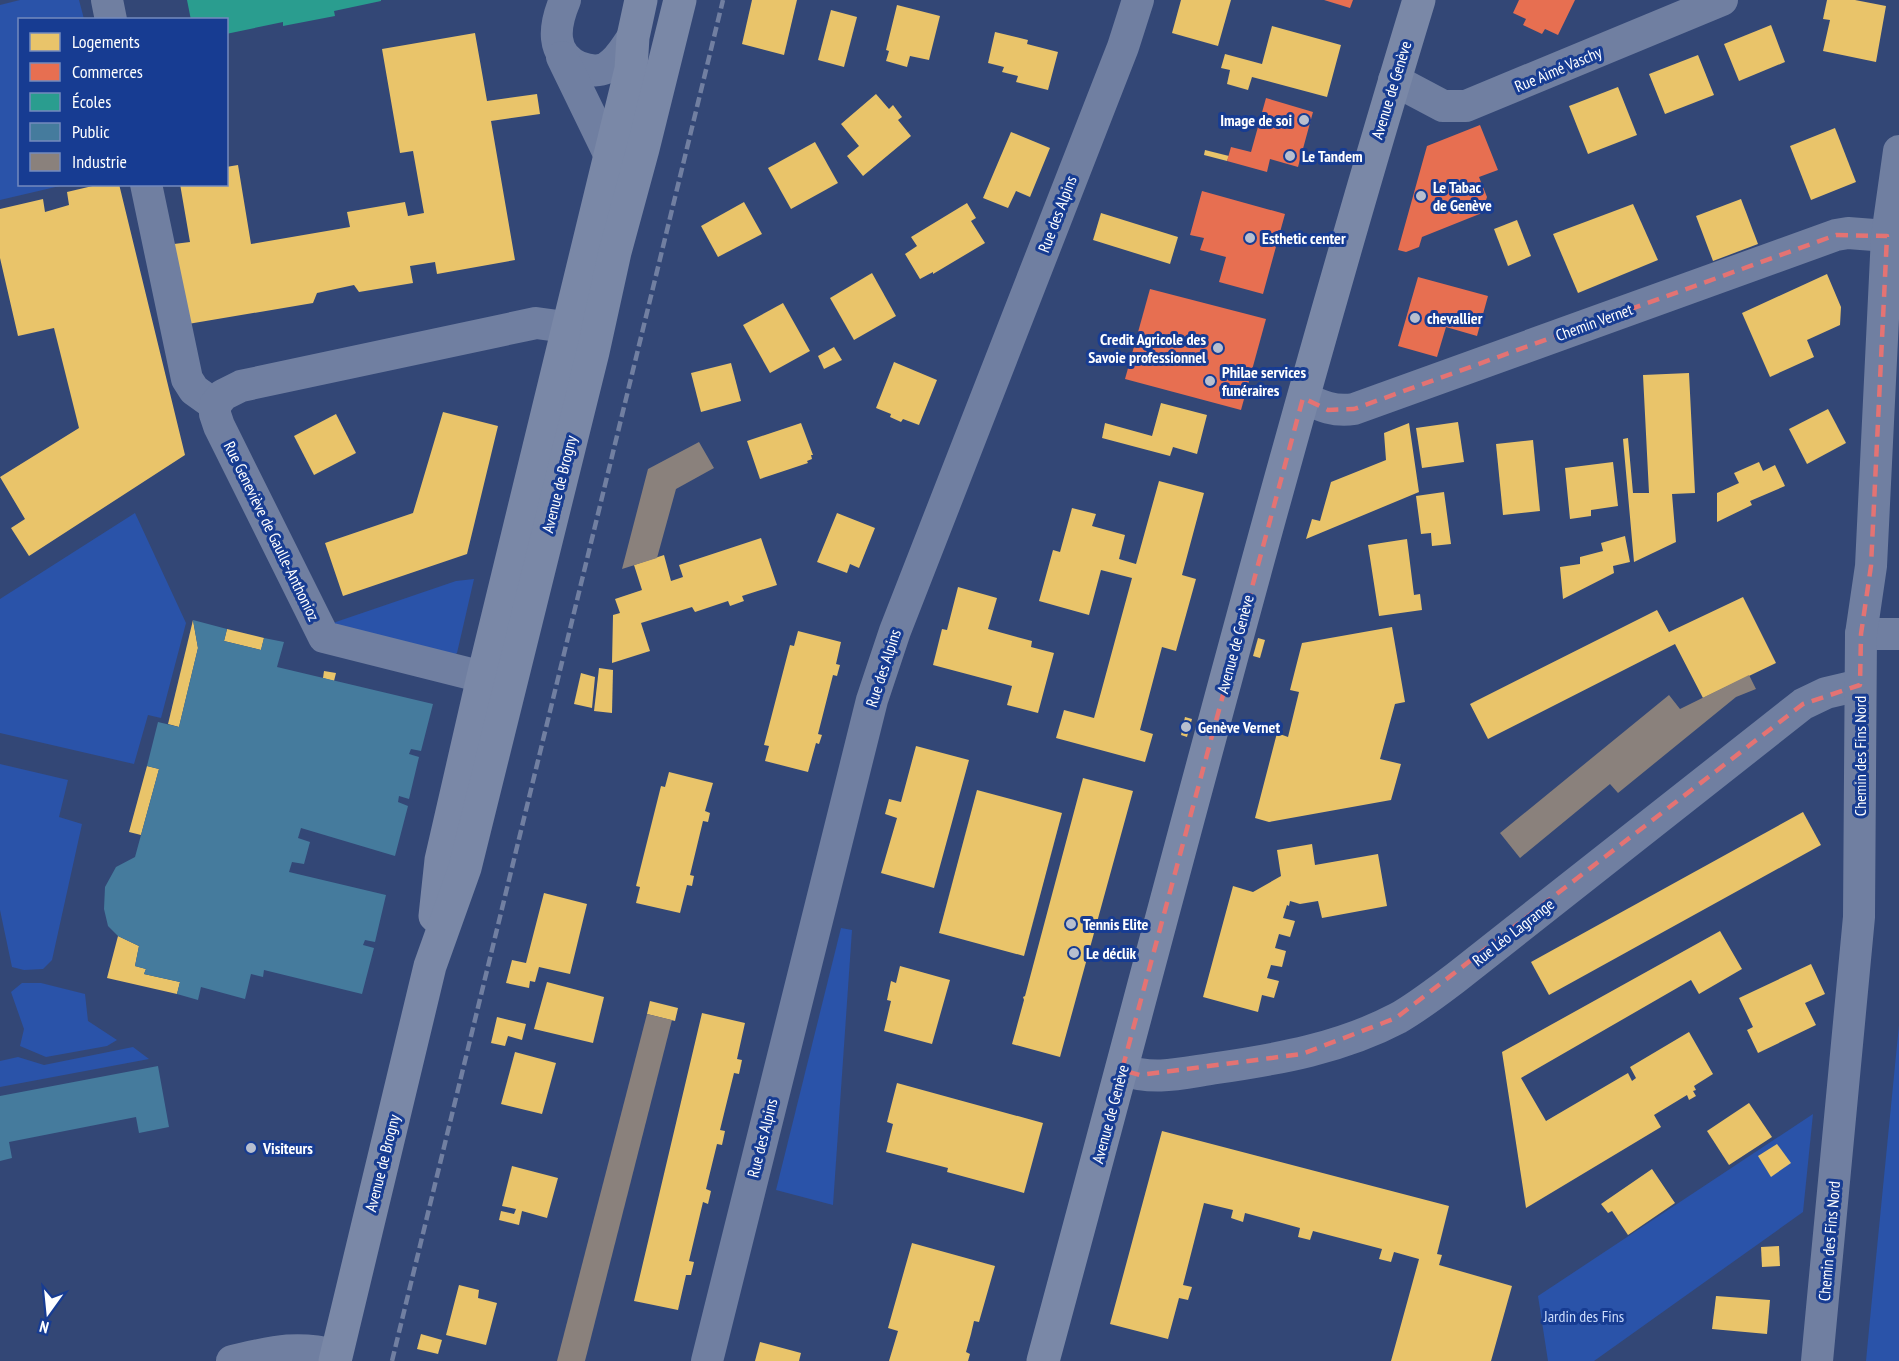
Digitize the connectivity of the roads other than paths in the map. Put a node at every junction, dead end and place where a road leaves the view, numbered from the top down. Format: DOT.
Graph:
graph roads {
  1 [pos="107,0"];
  2 [pos="565,0"];
  3 [pos="641,0"];
  4 [pos="680,0"];
  5 [pos="1138,0"];
  6 [pos="1419,0"];
  7 [pos="1722,0"];
  8 [pos="111,18"];
  9 [pos="633,37"];
  10 [pos="562,57"];
  11 [pos="1394,80"];
  12 [pos="1899,151"];
  13 [pos="611,158"];
  14 [pos="146,186"];
  15 [pos="1887,236"];
  16 [pos="615,252"];
  17 [pos="569,330"];
  18 [pos="1304,398"];
  19 [pos="215,405"];
  20 [pos="1861,634"];
  21 [pos="1899,634"];
  22 [pos="483,676"];
  23 [pos="1860,685"];
  24 [pos="430,966"];
  25 [pos="1122,1070"];
  26 [pos="336,1358"];
  27 [pos="232,1361"];
  28 [pos="707,1361"];
  29 [pos="1043,1361"];
  30 [pos="1817,1361"];
  1 -- 8 [label="street"];
  2 -- 10 [label="street"];
  3 -- 9 [label="main road, Avenue de Brogny"];
  4 -- 16 [label="main road, Avenue de Brogny"];
  5 -- 28 [label="street, Rue des Alpins"];
  6 -- 11 [label="main road, Avenue de Genève"];
  7 -- 11 [label="street, Rue Aimé Vaschy"];
  9 -- 10 [label="street"];
  9 -- 13 [label="main road, Avenue de Brogny"];
  10 -- 13 [label="street"];
  11 -- 18 [label="main road, Avenue de Genève"];
  12 -- 15 [label="street, Chemin des Fins Nord"];
  13 -- 16 [label="main road"];
  13 -- 17 [label="main road, Avenue de Brogny"];
  14 -- 19 [label="street"];
  15 -- 18 [label="street, Chemin Vernet"];
  15 -- 20 [label="street, Chemin des Fins Nord"];
  16 -- 24 [label="main road, Avenue de Brogny"];
  17 -- 19 [label="street"];
  17 -- 22 [label="main road, Avenue de Brogny"];
  18 -- 25 [label="main road, Avenue de Genève"];
  19 -- 22 [label="street, Rue Geneviève de Gaulle-Anthonioz"];
  20 -- 21 [label="street"];
  20 -- 23 [label="street, Chemin des Fins Nord"];
  22 -- 24 [label="main road, Avenue de Brogny"];
  23 -- 25 [label="street, Rue Léo Lagrange"];
  23 -- 30 [label="street, Chemin des Fins Nord"];
  24 -- 26 [label="main road, Avenue de Brogny"];
  25 -- 29 [label="main road, Avenue de Genève"];
  26 -- 27 [label="street"];
}
